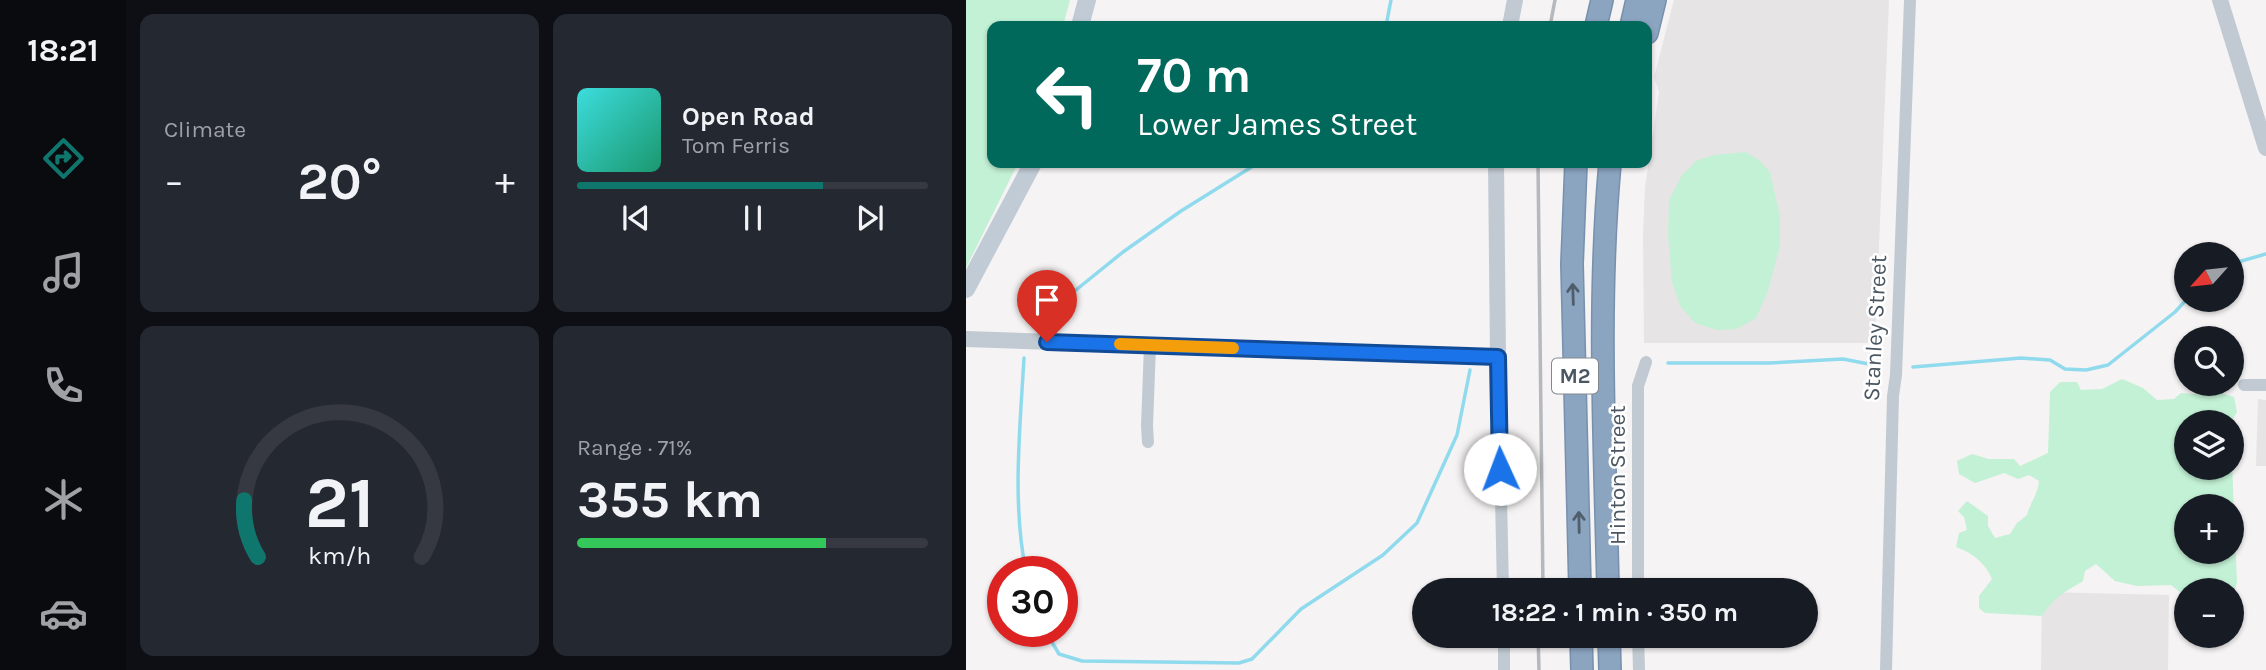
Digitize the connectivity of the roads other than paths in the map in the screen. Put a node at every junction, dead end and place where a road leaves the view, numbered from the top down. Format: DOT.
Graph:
graph roads {
  1 [pos="1087,0"];
  2 [pos="1515,0"];
  3 [pos="1602,0"];
  4 [pos="1637,0"];
  5 [pos="1655,0"];
  6 [pos="1910,0"];
  7 [pos="2220,0"];
  8 [pos="1081,21"];
  9 [pos="1511,21"];
  10 [pos="1597,21"];
  11 [pos="1632,21"];
  12 [pos="1650,21"];
  13 [pos="2266,148"];
  14 [pos="1030,168"];
  15 [pos="1496,168"];
  16 [pos="1576,168"];
  17 [pos="1610,168"];
  18 [pos="1624,168"];
  19 [pos="966,289"];
  20 [pos="1604,318"];
  21 [pos="966,339"];
  22 [pos="1150,345"];
  23 [pos="1498,357"];
  24 [pos="1646,362"];
  25 [pos="2244,385"];
  26 [pos="2266,386"];
  27 [pos="1148,442"];
  28 [pos="1503,578"];
  29 [pos="1580,578"];
  30 [pos="1608,578"];
  31 [pos="1638,578"];
  32 [pos="1504,648"];
  33 [pos="1581,648"];
  34 [pos="1609,648"];
  35 [pos="1638,648"];
  36 [pos="1884,666"];
  37 [pos="1504,670"];
  38 [pos="1582,670"];
  39 [pos="1609,670"];
  40 [pos="1639,670"];
  1 -- 8 [label="main road"];
  2 -- 9 [label="street"];
  3 -- 10 [label="highway"];
  4 -- 11 [label="highway"];
  5 -- 12 [label="highway"];
  6 -- 36 [label="street, Stanley Street"];
  7 -- 13 [label="street"];
  14 -- 19 [label="main road"];
  15 -- 23 [label="street"];
  29 -- 16 [label="highway, M2, one-way"];
  17 -- 20 [label="highway, M2"];
  18 -- 20 [label="highway"];
  20 -- 30 [label="highway, M2"];
  21 -- 22 [label="street"];
  22 -- 23 [label="street"];
  22 -- 27 [label="street"];
  23 -- 28 [label="street"];
  24 -- 31 [label="street, Hinton Street"];
  25 -- 26 [label="street"];
  32 -- 37 [label="street"];
  33 -- 38 [label="highway"];
  34 -- 39 [label="highway"];
  35 -- 40 [label="street"];
}
